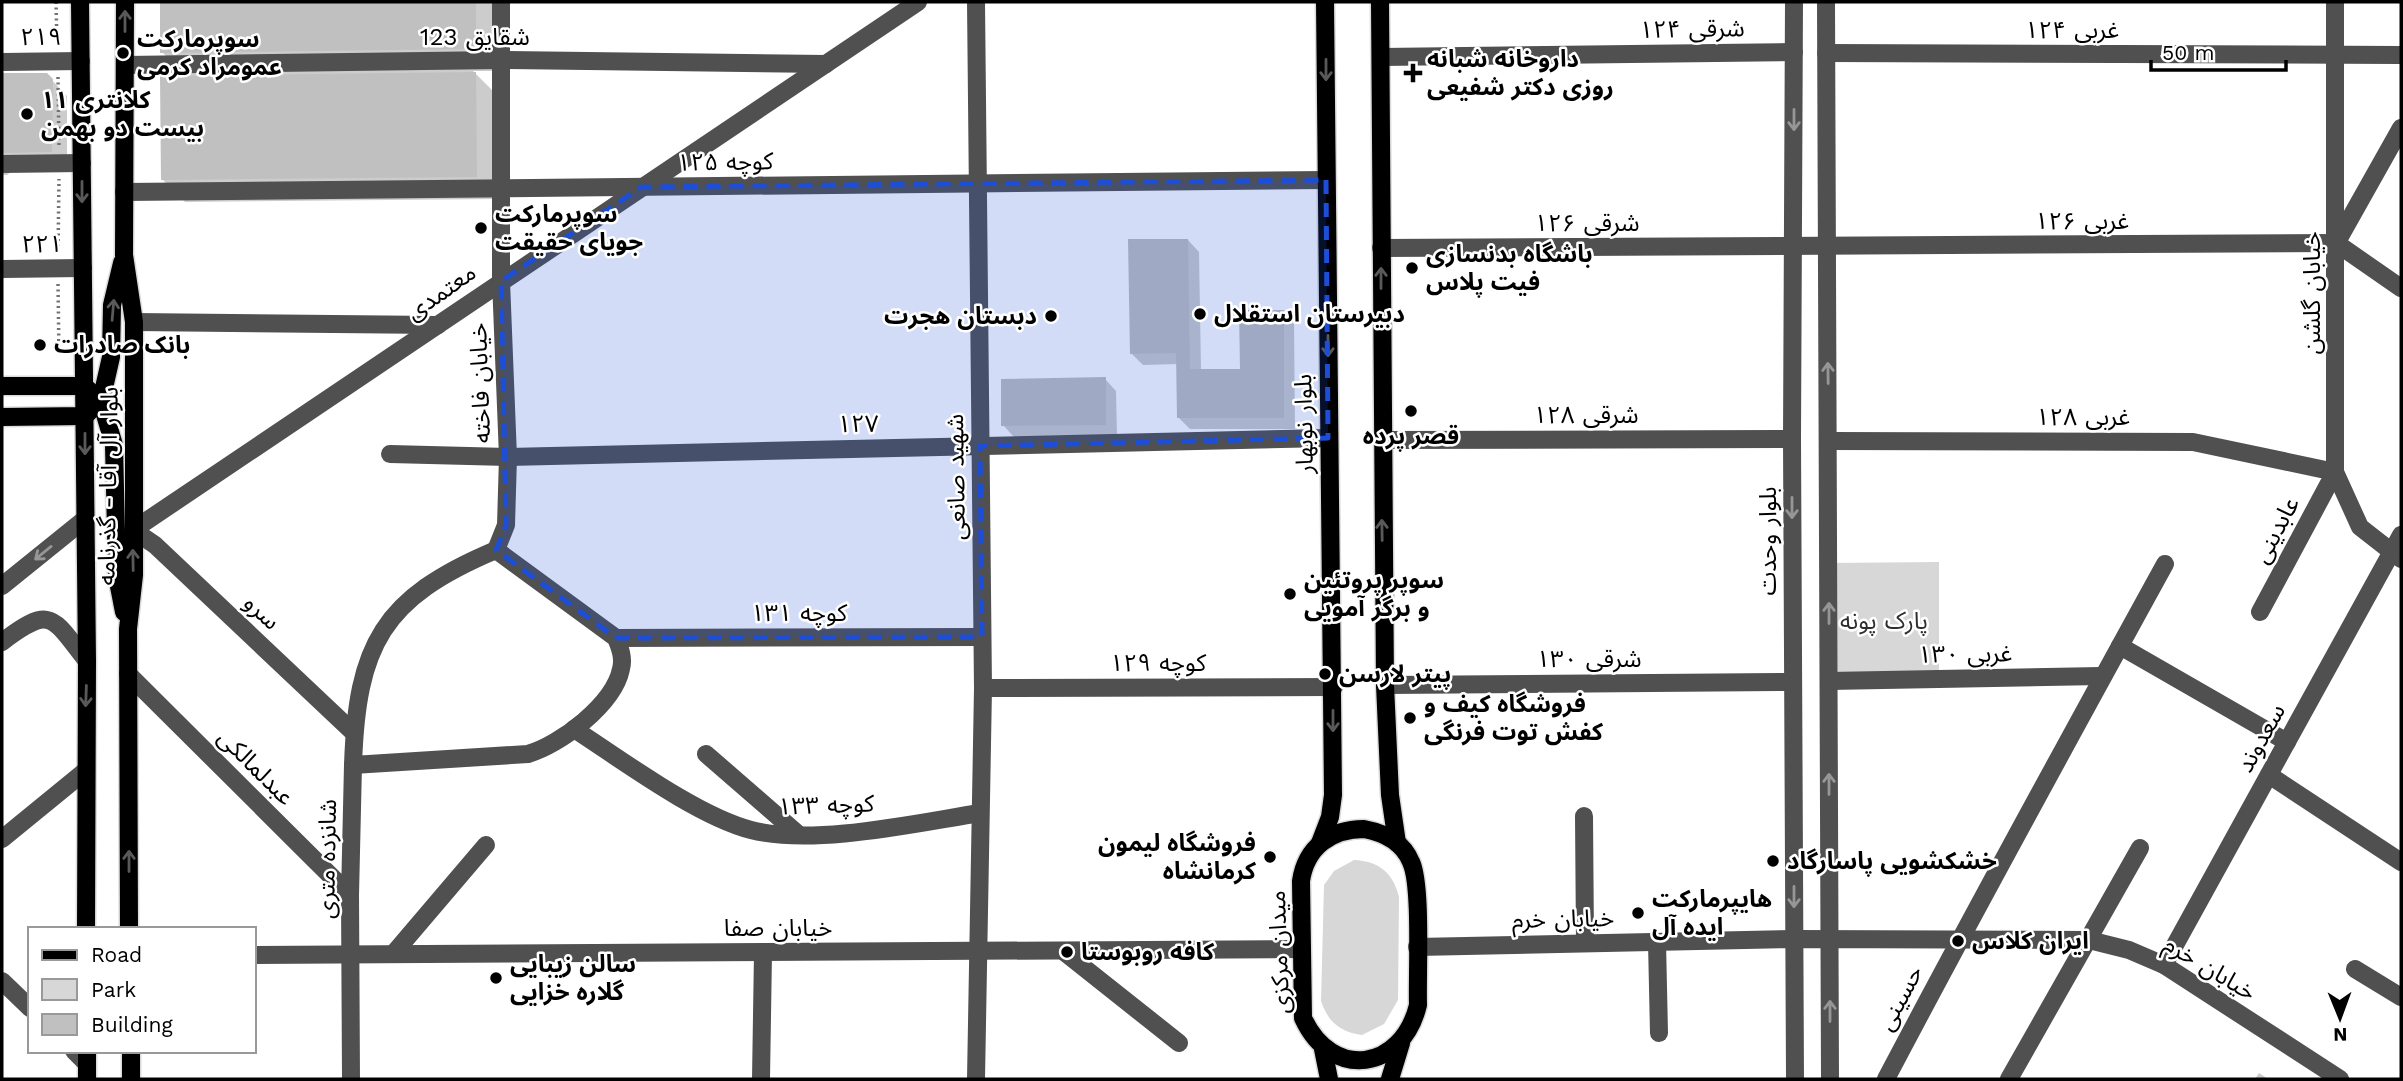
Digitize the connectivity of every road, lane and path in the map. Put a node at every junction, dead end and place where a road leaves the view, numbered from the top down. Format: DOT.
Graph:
graph roads {
  1 [pos="80,2"];
  2 [pos="125,2"];
  3 [pos="500,2"];
  4 [pos="918,2"];
  5 [pos="976,2"];
  6 [pos="1325,2"];
  7 [pos="1380,2"];
  8 [pos="1794,2"];
  9 [pos="1825,2"];
  10 [pos="2335,2"];
  11 [pos="1794,52"];
  12 [pos="1826,53"];
  13 [pos="2401,55"];
  14 [pos="1381,57"];
  15 [pos="2335,57"];
  16 [pos="501,60"];
  17 [pos="81,61"];
  18 [pos="2,62"];
  19 [pos="826,64"];
  20 [pos="125,65"];
  21 [pos="2401,128"];
  22 [pos="82,163"];
  23 [pos="2,164"];
  24 [pos="1326,180"];
  25 [pos="978,184"];
  26 [pos="641,187"];
  27 [pos="501,188"];
  28 [pos="124,192"];
  29 [pos="2336,243"];
  30 [pos="1794,247"];
  31 [pos="1827,247"];
  32 [pos="1381,248"];
  33 [pos="124,255"];
  34 [pos="83,268"];
  35 [pos="2,269"];
  36 [pos="501,281"];
  37 [pos="2401,288"];
  38 [pos="134,322"];
  39 [pos="438,325"];
  40 [pos="2,386"];
  41 [pos="39,386"];
  42 [pos="84,386"];
  43 [pos="101,401"];
  44 [pos="37,416"];
  45 [pos="85,416"];
  46 [pos="2,417"];
  47 [pos="1328,438"];
  48 [pos="1792,439"];
  49 [pos="1381,440"];
  50 [pos="1828,441"];
  51 [pos="980,446"];
  52 [pos="390,454"];
  53 [pos="508,457"];
  54 [pos="2335,472"];
  55 [pos="85,519"];
  56 [pos="133,530"];
  57 [pos="2401,535"];
  58 [pos="496,550"];
  59 [pos="2396,556"];
  60 [pos="2165,564"];
  61 [pos="2,586"];
  62 [pos="2260,612"];
  63 [pos="128,629"];
  64 [pos="982,637"];
  65 [pos="616,638"];
  66 [pos="2,642"];
  67 [pos="2120,646"];
  68 [pos="87,662"];
  69 [pos="128,674"];
  70 [pos="2101,676"];
  71 [pos="1829,681"];
  72 [pos="1793,682"];
  73 [pos="1385,685"];
  74 [pos="1334,687"];
  75 [pos="983,688"];
  76 [pos="574,729"];
  77 [pos="354,733"];
  78 [pos="2287,742"];
  79 [pos="706,754"];
  80 [pos="353,765"];
  81 [pos="84,772"];
  82 [pos="2269,775"];
  83 [pos="980,814"];
  84 [pos="1584,816"];
  85 [pos="798,834"];
  86 [pos="2,839"];
  87 [pos="1320,843"];
  88 [pos="1397,843"];
  89 [pos="486,845"];
  90 [pos="2140,848"];
  91 [pos="2401,862"];
  92 [pos="350,895"];
  93 [pos="86,927"];
  94 [pos="129,927"];
  95 [pos="1795,939"];
  96 [pos="1829,939"];
  97 [pos="1958,940"];
  98 [pos="2089,940"];
  99 [pos="1585,942"];
  100 [pos="1657,943"];
  101 [pos="1417,947"];
  102 [pos="1301,949"];
  103 [pos="1063,951"];
  104 [pos="977,952"];
  105 [pos="351,953"];
  106 [pos="394,953"];
  107 [pos="763,953"];
  108 [pos="256,955"];
  109 [pos="2164,965"];
  110 [pos="2355,969"];
  111 [pos="2,981"];
  112 [pos="2401,997"];
  113 [pos="28,1006"];
  114 [pos="1659,1033"];
  115 [pos="1179,1043"];
  116 [pos="1401,1043"];
  117 [pos="1323,1049"];
  118 [pos="131,1053"];
  119 [pos="131,1079"];
  120 [pos="351,1079"];
  121 [pos="761,1079"];
  122 [pos="976,1079"];
  123 [pos="1329,1079"];
  124 [pos="1390,1079"];
  125 [pos="1795,1079"];
  126 [pos="1830,1079"];
  127 [pos="1886,1079"];
  128 [pos="2009,1079"];
  129 [pos="2340,1079"];
  1 -- 17 [label="main road, بلوار آل آقا - گذرنامه"];
  20 -- 2 [label="main road, بلوار آل آقا - گذرنامه, one-way"];
  3 -- 16 [label="street, خیابان فاخته"];
  4 -- 19 [label="street, معتمدی"];
  5 -- 25 [label="street, شهید صانعی"];
  6 -- 24 [label="main road, بلوار نوبهار, one-way"];
  7 -- 14 [label="main road"];
  8 -- 11 [label="street, بلوار وحدت"];
  9 -- 12 [label="street"];
  10 -- 15 [label="street, خیابان گلشن"];
  11 -- 14 [label="street, ۱۲۴ شرقی"];
  11 -- 30 [label="street, بلوار وحدت, one-way"];
  12 -- 15 [label="street, ۱۲۴ غربی"];
  12 -- 31 [label="street"];
  13 -- 15 [label="street, ۱۲۴ غربی"];
  14 -- 32 [label="main road"];
  15 -- 29 [label="street, خیابان گلشن"];
  16 -- 19 [label="street, 123 شقایق"];
  16 -- 20 [label="street, 123 شقایق"];
  16 -- 27 [label="street, خیابان فاخته"];
  17 -- 18 [label="street, ۲۱۹"];
  17 -- 22 [label="main road, بلوار آل آقا - گذرنامه"];
  19 -- 26 [label="street, معتمدی"];
  20 -- 28 [label="main road, بلوار آل آقا - گذرنامه"];
  21 -- 29 [label="street"];
  22 -- 23 [label="street"];
  22 -- 34 [label="main road, بلوار آل آقا - گذرنامه, one-way"];
  24 -- 25 [label="street, کوچه ۱۲۵"];
  24 -- 47 [label="main road, بلوار نوبهار, one-way"];
  25 -- 26 [label="street, کوچه ۱۲۵"];
  25 -- 51 [label="street, شهید صانعی"];
  26 -- 27 [label="street, کوچه ۱۲۵"];
  26 -- 36 [label="street, معتمدی"];
  27 -- 28 [label="street, کوچه ۱۲۵"];
  27 -- 36 [label="street, خیابان فاخته"];
  28 -- 33 [label="main road, بلوار آل آقا - گذرنامه"];
  29 -- 31 [label="street, ۱۲۶ غربی"];
  29 -- 37 [label="street"];
  29 -- 54 [label="street, خیابان گلشن"];
  30 -- 31 [label="street, ۱۲۶ غربی"];
  30 -- 32 [label="street, ۱۲۶ شرقی"];
  30 -- 48 [label="street, بلوار وحدت"];
  50 -- 31 [label="street, one-way"];
  49 -- 32 [label="main road, one-way"];
  33 -- 38 [label="main road, بلوار آل آقا - گذرنامه"];
  43 -- 33 [label="main road, one-way"];
  34 -- 35 [label="street, ۲۲۱"];
  34 -- 42 [label="main road, بلوار آل آقا - گذرنامه"];
  36 -- 39 [label="street, معتمدی"];
  36 -- 53 [label="street, خیابان فاخته"];
  38 -- 39 [label="street"];
  38 -- 56 [label="main road, بلوار آل آقا - گذرنامه"];
  39 -- 56 [label="street, معتمدی"];
  40 -- 41 [label="main road"];
  41 -- 42 [label="main road"];
  41 -- 44 [label="main road"];
  42 -- 43 [label="main road"];
  42 -- 45 [label="main road, بلوار آل آقا - گذرنامه"];
  43 -- 45 [label="main road"];
  43 -- 63 [label="main road"];
  44 -- 45 [label="main road"];
  44 -- 46 [label="main road"];
  45 -- 55 [label="main road, بلوار آل آقا - گذرنامه, one-way"];
  47 -- 51 [label="street, ۱۲۷"];
  47 -- 74 [label="main road, بلوار نوبهار"];
  48 -- 49 [label="street, ۱۲۸ شرقی"];
  48 -- 72 [label="street, بلوار وحدت, one-way"];
  73 -- 49 [label="main road, one-way"];
  50 -- 54 [label="street, ۱۲۸ غربی"];
  71 -- 50 [label="street, one-way"];
  51 -- 53 [label="street, ۱۲۷"];
  51 -- 64 [label="street, شهید صانعی"];
  52 -- 53 [label="street, ۱۲۷"];
  53 -- 58 [label="street, خیابان فاخته"];
  54 -- 59 [label="street, خیابان گلشن"];
  54 -- 62 [label="street, عابدینی"];
  55 -- 61 [label="street, one-way"];
  55 -- 68 [label="main road, بلوار آل آقا - گذرنامه"];
  63 -- 56 [label="main road, بلوار آل آقا - گذرنامه, one-way"];
  56 -- 77 [label="street, سرو"];
  57 -- 59 [label="street, سعدوند"];
  58 -- 65 [label="street"];
  58 -- 77 [label="street, شانزده متری"];
  59 -- 78 [label="street, سعدوند"];
  60 -- 67 [label="street, حسینی"];
  63 -- 69 [label="main road, بلوار آل آقا - گذرنامه"];
  64 -- 65 [label="street, کوچه ۱۳۱"];
  64 -- 75 [label="street, شهید صانعی"];
  65 -- 76 [label="street"];
  66 -- 68 [label="street"];
  67 -- 70 [label="street, حسینی"];
  67 -- 78 [label="street"];
  68 -- 81 [label="main road, بلوار آل آقا - گذرنامه, one-way"];
  69 -- 92 [label="street, عبدلمالکی"];
  94 -- 69 [label="main road, بلوار آل آقا - گذرنامه, one-way"];
  70 -- 71 [label="street, ۱۳۰ غربی"];
  70 -- 97 [label="street, حسینی"];
  96 -- 71 [label="street, one-way"];
  72 -- 73 [label="street, ۱۳۰ شرقی"];
  72 -- 95 [label="street, بلوار وحدت, one-way"];
  73 -- 88 [label="main road"];
  74 -- 75 [label="street, کوچه ۱۲۹"];
  74 -- 87 [label="main road, بلوار نوبهار, one-way"];
  75 -- 83 [label="street, شهید صانعی"];
  76 -- 80 [label="street"];
  76 -- 85 [label="street, کوچه ۱۳۳"];
  77 -- 80 [label="street, شانزده متری"];
  78 -- 82 [label="street, سعدوند"];
  79 -- 85 [label="street"];
  80 -- 92 [label="street, شانزده متری"];
  81 -- 86 [label="street"];
  81 -- 93 [label="main road, بلوار آل آقا - گذرنامه"];
  82 -- 91 [label="street"];
  82 -- 109 [label="street, سعدوند"];
  83 -- 85 [label="street, کوچه ۱۳۳"];
  83 -- 104 [label="street, شهید صانعی"];
  84 -- 99 [label="street"];
  87 -- 88 [label="main road"];
  87 -- 102 [label="main road, میدان مرکزی"];
  88 -- 101 [label="main road"];
  89 -- 106 [label="street"];
  90 -- 98 [label="street"];
  92 -- 105 [label="street, شانزده متری"];
  95 -- 96 [label="street, خیابان خرم"];
  95 -- 100 [label="street, خیابان خرم"];
  95 -- 125 [label="street, بلوار وحدت"];
  96 -- 97 [label="street, خیابان خرم"];
  126 -- 96 [label="street, one-way"];
  97 -- 98 [label="street, خیابان خرم"];
  97 -- 127 [label="street, حسینی"];
  98 -- 109 [label="street, خیابان خرم"];
  98 -- 128 [label="street"];
  99 -- 100 [label="street, خیابان خرم"];
  99 -- 101 [label="street, خیابان خرم"];
  100 -- 114 [label="street"];
  101 -- 116 [label="main road"];
  102 -- 103 [label="street, خیابان صفا"];
  102 -- 117 [label="main road, میدان مرکزی"];
  103 -- 104 [label="street, خیابان صفا"];
  103 -- 115 [label="street"];
  104 -- 107 [label="street, خیابان صفا"];
  104 -- 122 [label="street, شهید صانعی"];
  105 -- 106 [label="street, خیابان صفا"];
  105 -- 108 [label="street, خیابان صفا"];
  105 -- 120 [label="street, شانزده متری"];
  106 -- 107 [label="street, خیابان صفا"];
  107 -- 121 [label="street"];
  109 -- 129 [label="street, خیابان خرم"];
  110 -- 112 [label="street"];
  111 -- 113 [label="street"];
  116 -- 117 [label="main road"];
  116 -- 124 [label="main road"];
  117 -- 123 [label="main road"];
  118 -- 119 [label="main road"];
}
